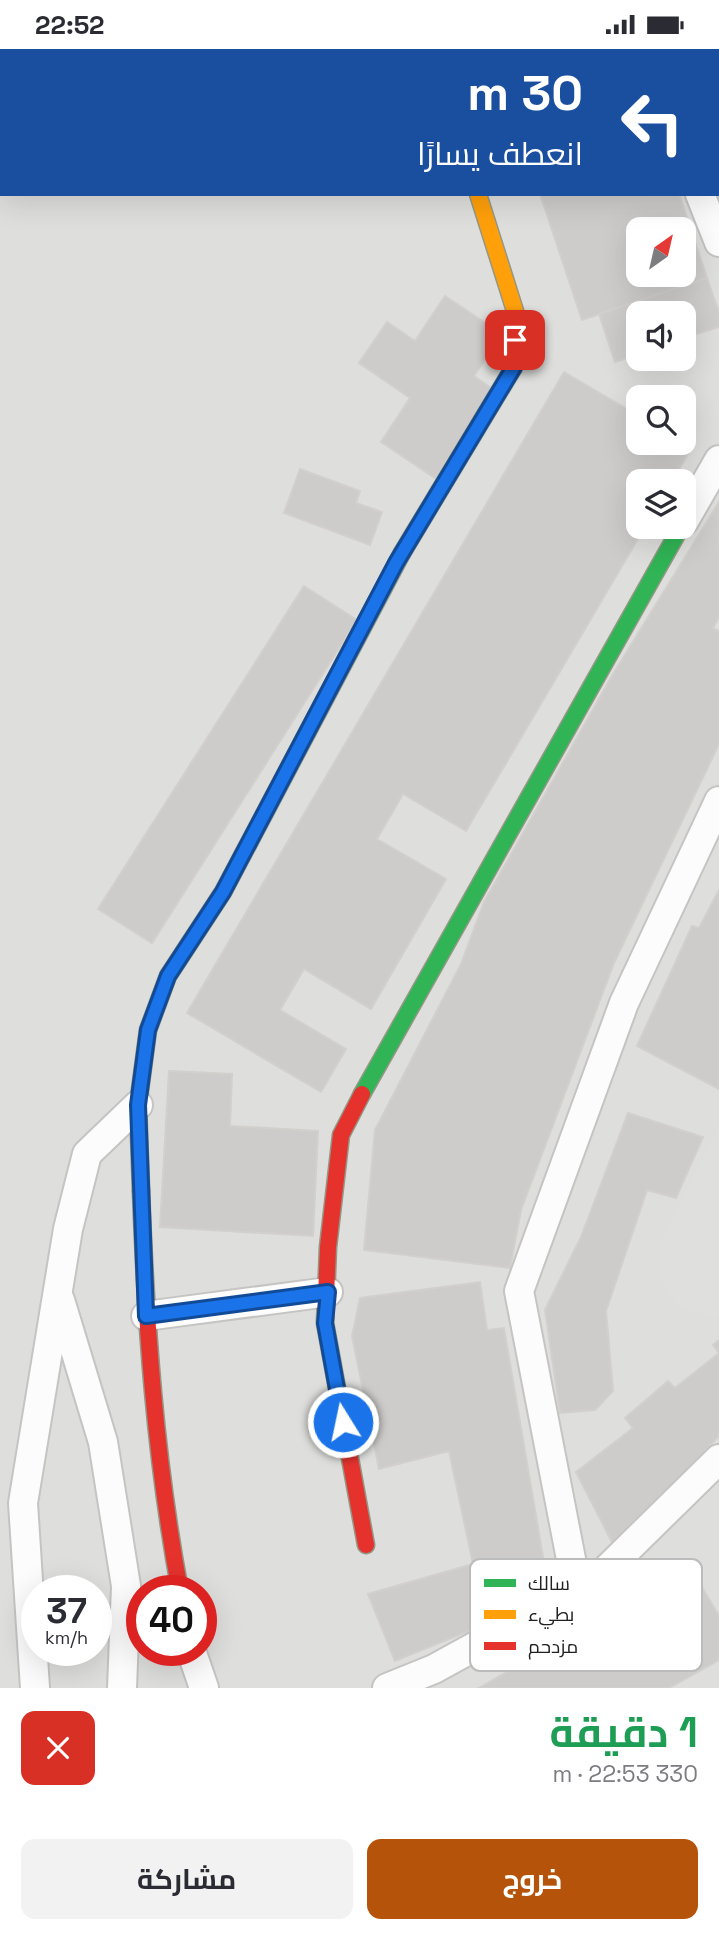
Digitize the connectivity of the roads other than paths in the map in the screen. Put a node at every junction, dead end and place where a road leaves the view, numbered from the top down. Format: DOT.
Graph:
graph roads {
  1 [pos="479,196"];
  2 [pos="701,196"];
  3 [pos="719,242"];
  4 [pos="719,460"];
  5 [pos="696,500"];
  6 [pos="674,539"];
  7 [pos="719,801"];
  8 [pos="138,1105"];
  9 [pos="58,1292"];
  10 [pos="328,1292"];
  11 [pos="146,1316"];
  12 [pos="719,1459"];
  13 [pos="366,1545"];
  14 [pos="571,1559"];
  15 [pos="617,1559"];
  16 [pos="177,1575"];
  17 [pos="470,1649"];
  18 [pos="196,1666"];
  19 [pos="35,1688"];
  20 [pos="122,1688"];
  21 [pos="204,1688"];
  22 [pos="387,1688"];
  1 -- 8 [label="street"];
  2 -- 3 [label="street"];
  4 -- 5 [label="street"];
  6 -- 10 [label="street"];
  7 -- 14 [label="street"];
  8 -- 9 [label="street"];
  8 -- 11 [label="street"];
  9 -- 19 [label="street"];
  9 -- 20 [label="street"];
  10 -- 11 [label="street"];
  10 -- 13 [label="street"];
  11 -- 16 [label="street"];
  12 -- 15 [label="street"];
  17 -- 22 [label="street"];
  18 -- 21 [label="street"];
}
